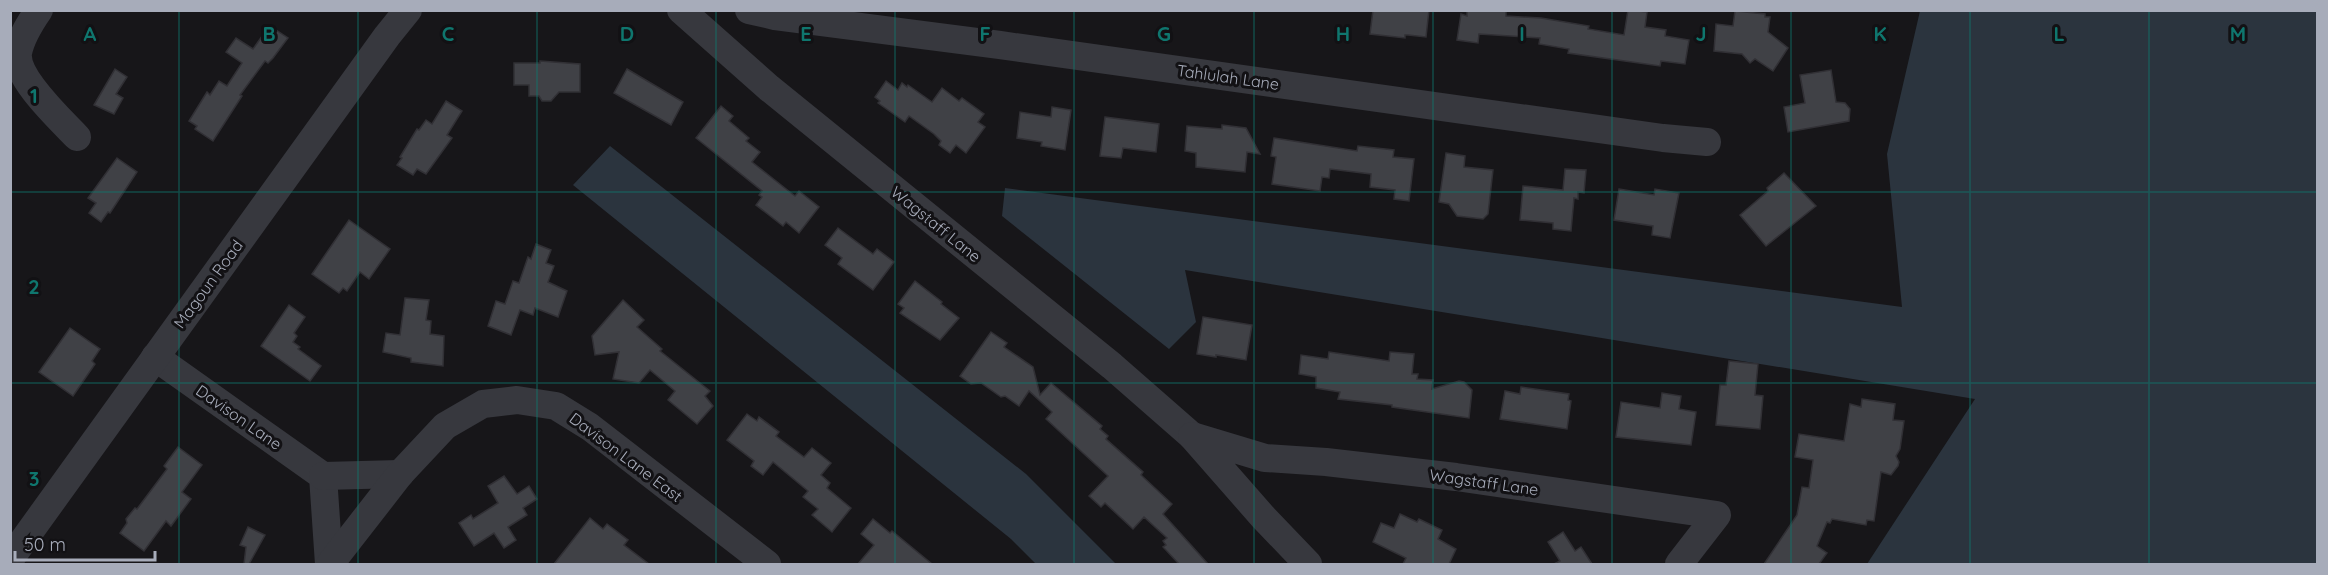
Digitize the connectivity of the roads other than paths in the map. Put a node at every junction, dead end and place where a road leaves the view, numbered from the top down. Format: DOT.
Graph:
graph roads {
  1 [pos="39,10"];
  2 [pos="408,10"];
  3 [pos="681,10"];
  4 [pos="749,10"];
  5 [pos="77,137"];
  6 [pos="1707,142"];
  7 [pos="155,357"];
  8 [pos="1192,436"];
  9 [pos="400,474"];
  10 [pos="323,476"];
  11 [pos="12,553"];
  12 [pos="330,564"];
  13 [pos="767,564"];
  14 [pos="1308,564"];
  15 [pos="1679,564"];
  1 -- 5 [label="street"];
  2 -- 7 [label="street, Magoun Road"];
  3 -- 8 [label="street, Wagstaff Lane"];
  4 -- 6 [label="street, Tahlulah Lane"];
  7 -- 10 [label="street, Davison Lane"];
  7 -- 11 [label="street, Magoun Road"];
  8 -- 14 [label="street, Wagstaff Lane"];
  8 -- 15 [label="street, Wagstaff Lane"];
  9 -- 10 [label="street"];
  9 -- 12 [label="street, Davison Lane East"];
  9 -- 13 [label="street, Davison Lane East"];
  10 -- 12 [label="street"];
}
